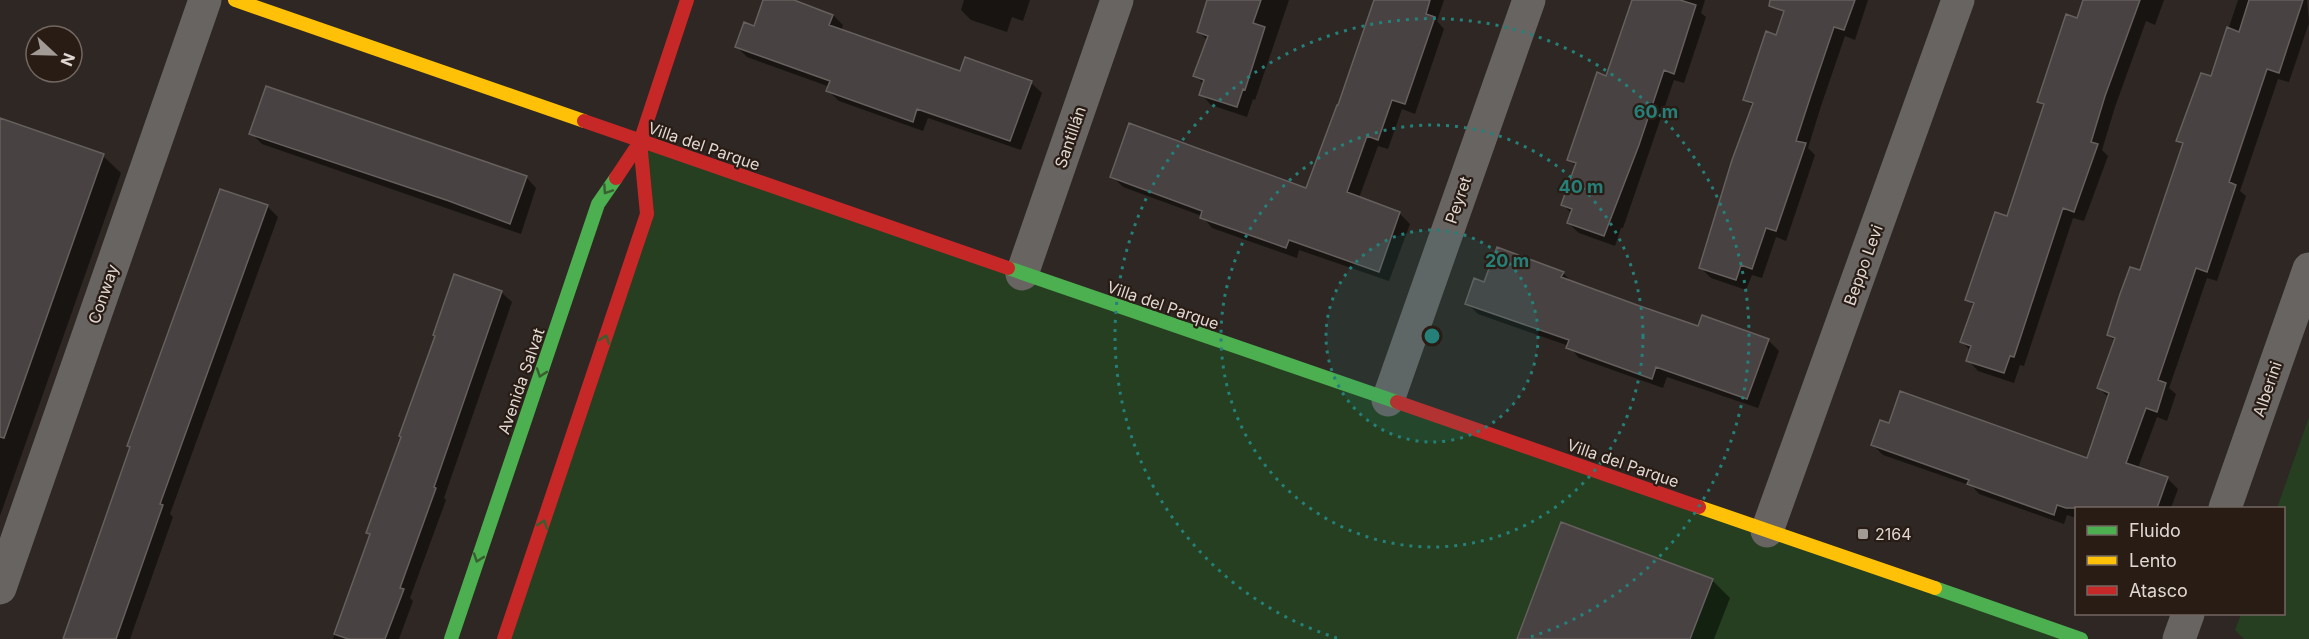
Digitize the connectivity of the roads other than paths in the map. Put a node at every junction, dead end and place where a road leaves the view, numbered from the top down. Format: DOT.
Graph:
graph roads {
  1 [pos="205,0"];
  2 [pos="235,0"];
  3 [pos="687,0"];
  4 [pos="1117,0"];
  5 [pos="1528,0"];
  6 [pos="1958,0"];
  7 [pos="640,142"];
  8 [pos="2309,269"];
  9 [pos="1022,274"];
  10 [pos="1388,400"];
  11 [pos="2225,507"];
  12 [pos="1767,531"];
  13 [pos="0,588"];
  14 [pos="2188,615"];
  15 [pos="451,639"];
  16 [pos="504,639"];
  17 [pos="2081,639"];
  18 [pos="2179,639"];
  1 -- 13 [label="street, Conway"];
  2 -- 7 [label="street, Villa del Parque"];
  3 -- 7 [label="street, Avenida Salvat"];
  4 -- 9 [label="street, Santillán"];
  5 -- 10 [label="street, Peyret"];
  6 -- 12 [label="street, Beppo Levi"];
  7 -- 9 [label="street, Villa del Parque"];
  7 -- 15 [label="street, Avenida Salvat, one-way"];
  16 -- 7 [label="street, Avenida Salvat, one-way"];
  8 -- 11 [label="street, Alberini"];
  9 -- 10 [label="street, Villa del Parque"];
  10 -- 12 [label="street, Villa del Parque"];
  12 -- 17 [label="street, Villa del Parque"];
  14 -- 18 [label="street"];
}
